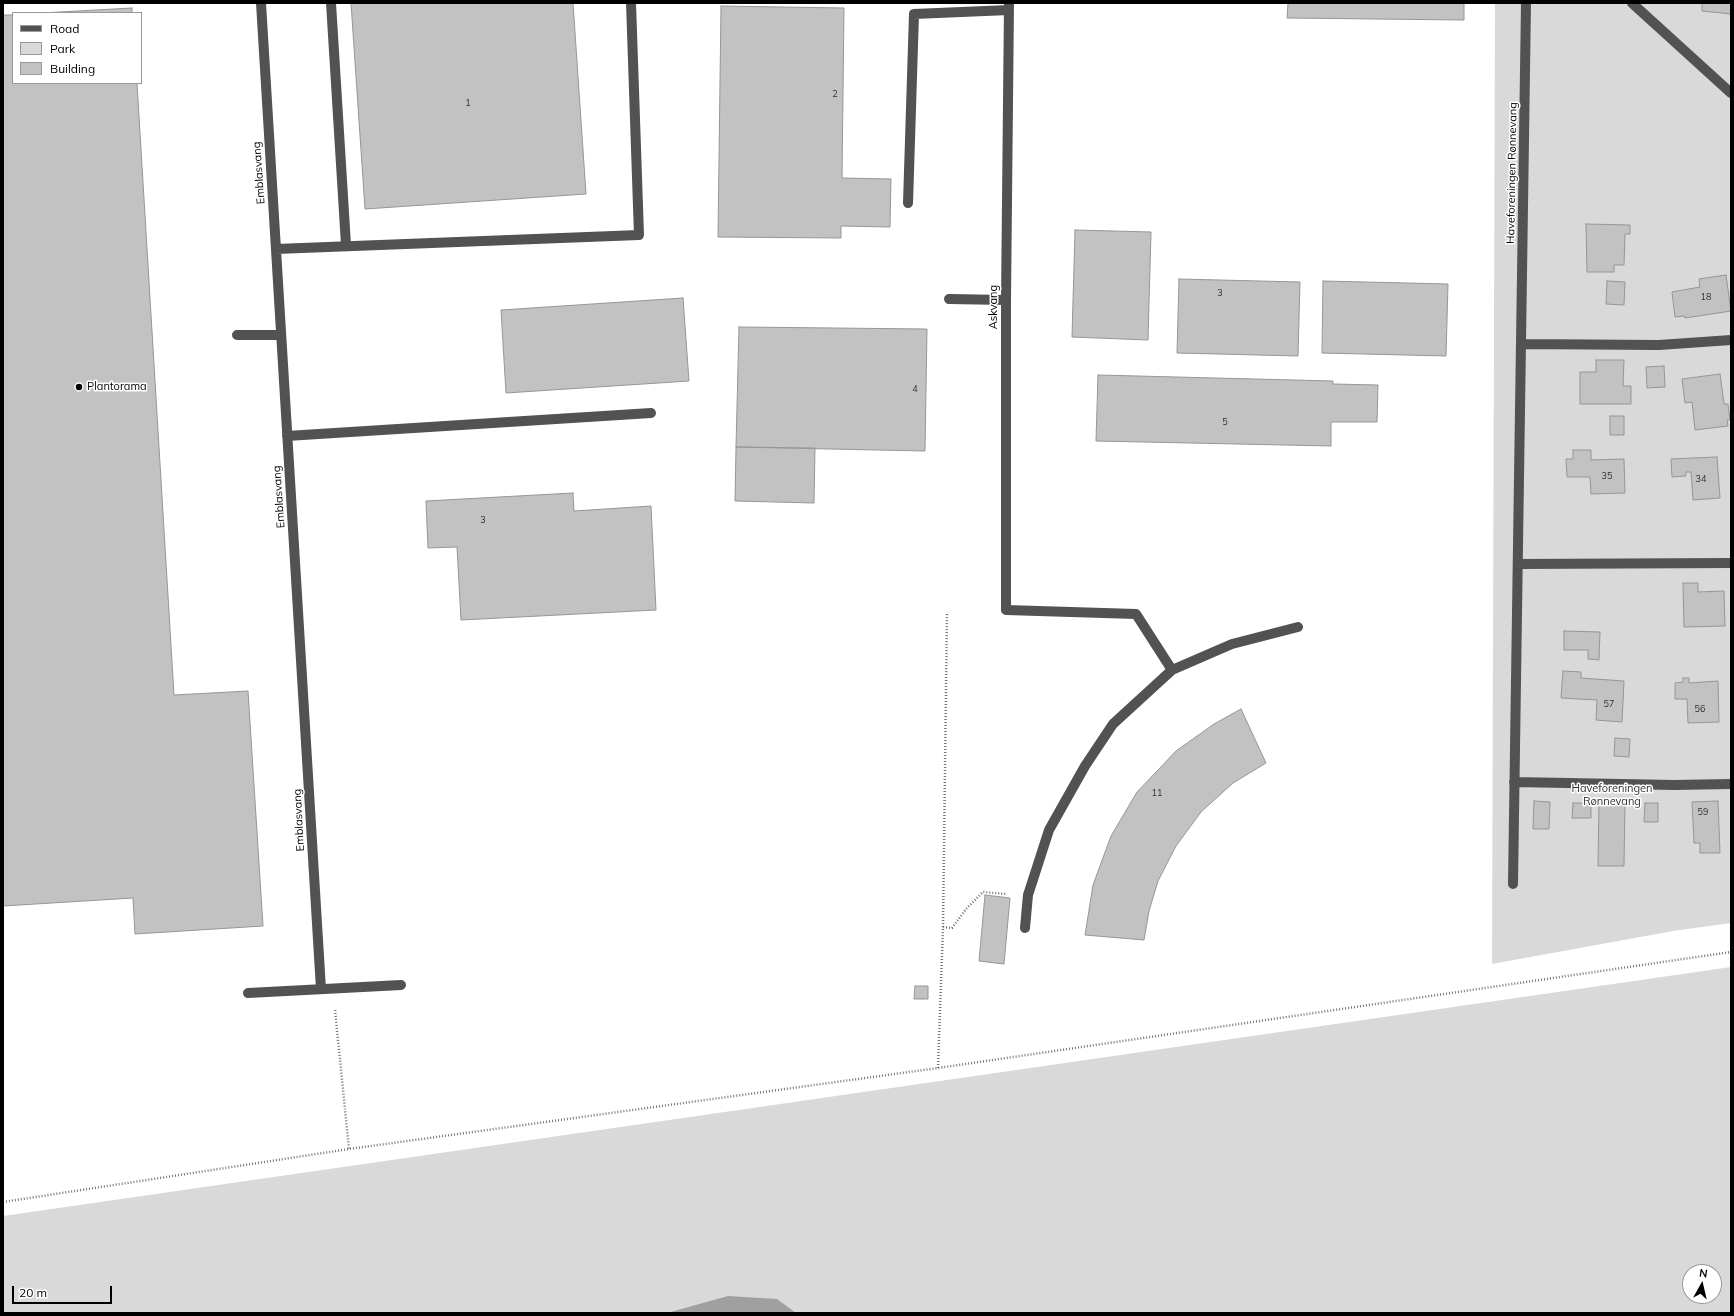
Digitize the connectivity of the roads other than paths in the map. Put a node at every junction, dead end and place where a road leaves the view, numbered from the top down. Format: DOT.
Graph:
graph roads {
  1 [pos="261,3"];
  2 [pos="331,3"];
  3 [pos="631,3"];
  4 [pos="1526,3"];
  5 [pos="1632,3"];
  6 [pos="1009,7"];
  7 [pos="1731,93"];
  8 [pos="908,203"];
  9 [pos="346,245"];
  10 [pos="276,249"];
  11 [pos="949,299"];
  12 [pos="1006,300"];
  13 [pos="281,335"];
  14 [pos="237,336"];
  15 [pos="1731,340"];
  16 [pos="1521,344"];
  17 [pos="651,413"];
  18 [pos="287,436"];
  19 [pos="1731,563"];
  20 [pos="1518,564"];
  21 [pos="1298,627"];
  22 [pos="1172,670"];
  23 [pos="1514,782"];
  24 [pos="1731,784"];
  25 [pos="1513,884"];
  26 [pos="1024,928"];
  27 [pos="401,985"];
  28 [pos="321,989"];
  29 [pos="248,993"];
  1 -- 10 [label="street, Emblasvang"];
  2 -- 9 [label="street"];
  3 -- 9 [label="street"];
  4 -- 16 [label="street, Haveforeningen Rønnevang"];
  5 -- 7 [label="street"];
  6 -- 8 [label="street"];
  6 -- 12 [label="street, Askvang"];
  9 -- 10 [label="street"];
  10 -- 13 [label="street, Emblasvang"];
  11 -- 12 [label="street"];
  12 -- 22 [label="street, Askvang"];
  13 -- 14 [label="street"];
  13 -- 18 [label="street, Emblasvang"];
  15 -- 16 [label="street"];
  16 -- 20 [label="street, Haveforeningen Rønnevang"];
  17 -- 18 [label="street"];
  18 -- 28 [label="street, Emblasvang"];
  19 -- 20 [label="street"];
  20 -- 23 [label="street, Haveforeningen Rønnevang"];
  21 -- 22 [label="street"];
  22 -- 26 [label="street"];
  23 -- 24 [label="street"];
  23 -- 25 [label="street, Haveforeningen Rønnevang"];
  27 -- 28 [label="street"];
  28 -- 29 [label="street"];
}
